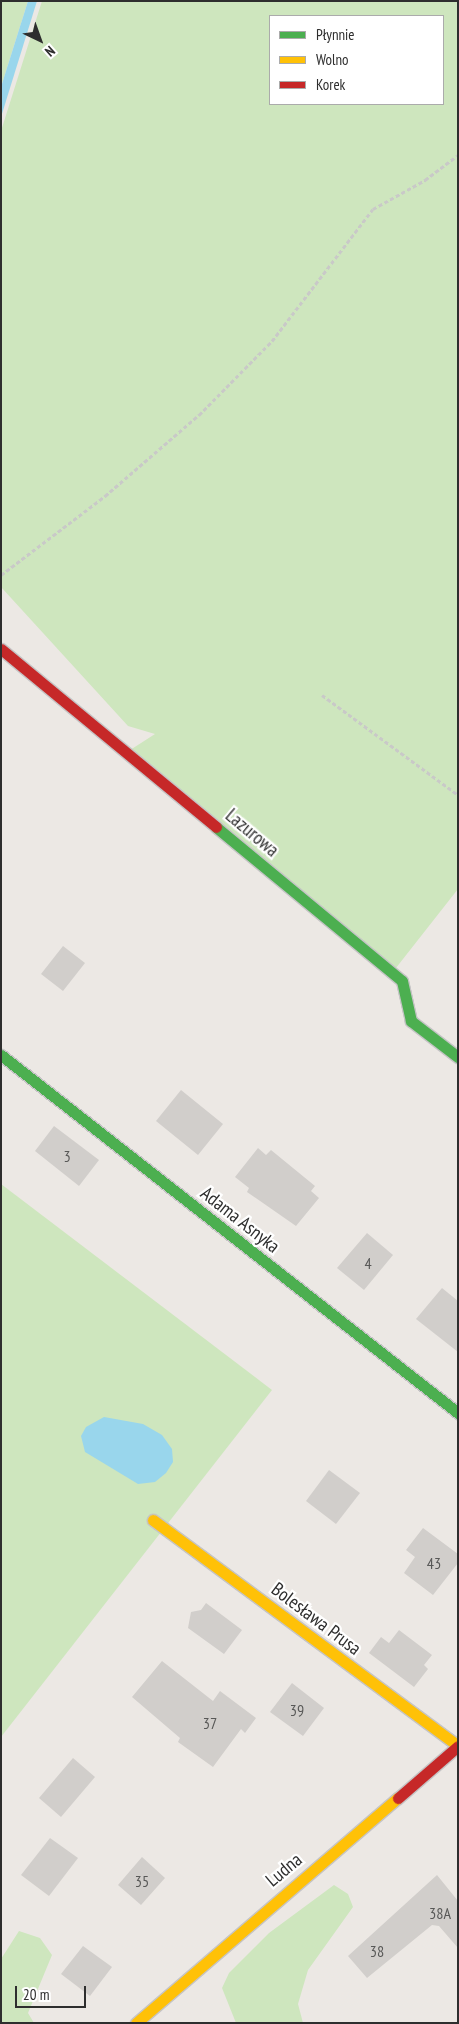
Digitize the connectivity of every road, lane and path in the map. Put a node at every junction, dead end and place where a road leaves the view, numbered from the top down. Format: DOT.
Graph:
graph roads {
  1 [pos="458,155"];
  2 [pos="1,575"];
  3 [pos="1,649"];
  4 [pos="322,695"];
  5 [pos="458,796"];
  6 [pos="1,1055"];
  7 [pos="458,1058"];
  8 [pos="458,1413"];
  9 [pos="153,1520"];
  10 [pos="458,1746"];
  11 [pos="136,2023"];
  1 -- 2 [label="path"];
  3 -- 7 [label="street, Lazurowa"];
  4 -- 5 [label="path"];
  6 -- 8 [label="street, Adama Asnyka"];
  9 -- 10 [label="street, Bolesława Prusa"];
  10 -- 11 [label="street, Ludna"];
}
